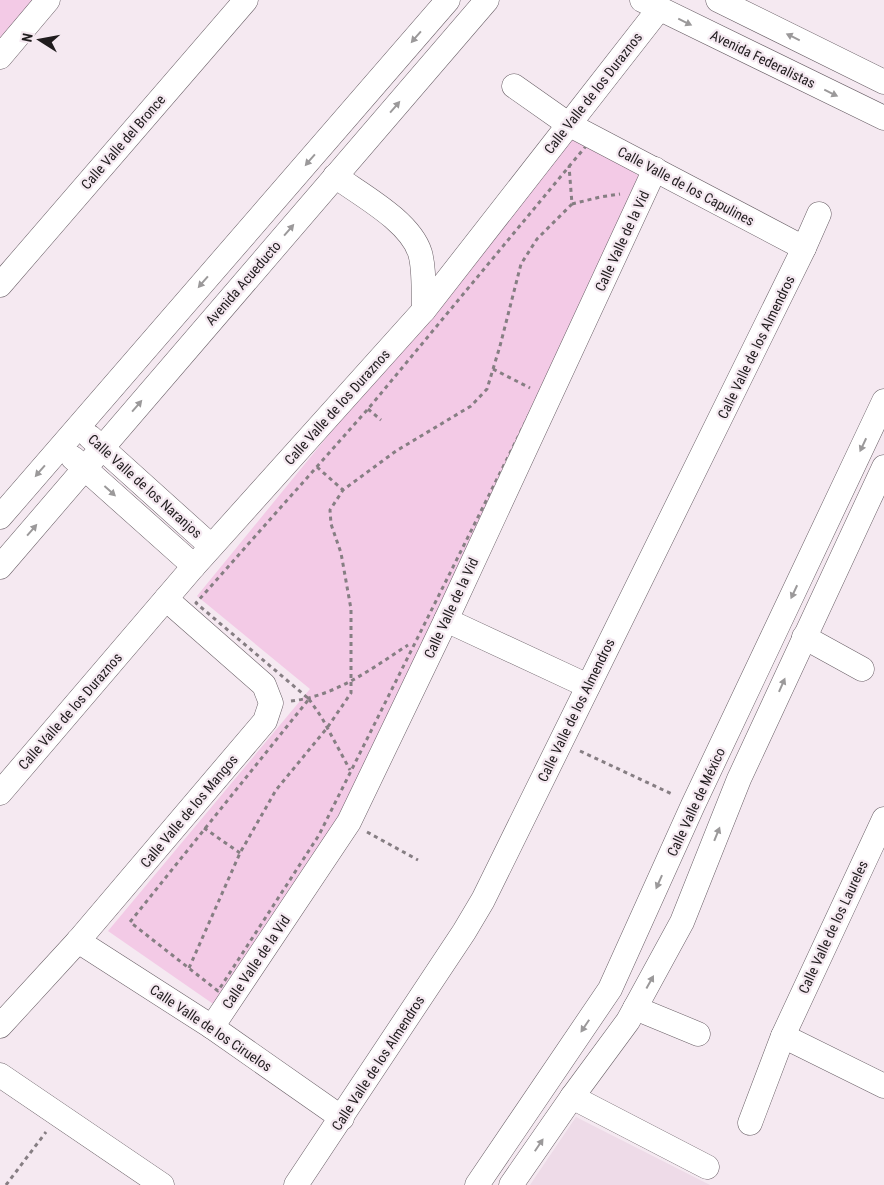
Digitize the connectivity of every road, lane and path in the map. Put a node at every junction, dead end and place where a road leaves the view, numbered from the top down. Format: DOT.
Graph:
graph roads {
  1 [pos="48,0"];
  2 [pos="246,0"];
  3 [pos="448,0"];
  4 [pos="487,0"];
  5 [pos="718,0"];
  6 [pos="650,5"];
  7 [pos="0,57"];
  8 [pos="884,82"];
  9 [pos="514,86"];
  10 [pos="884,118"];
  11 [pos="568,124"];
  12 [pos="569,166"];
  13 [pos="656,169"];
  14 [pos="335,176"];
  15 [pos="636,199"];
  16 [pos="572,204"];
  17 [pos="819,214"];
  18 [pos="804,248"];
  19 [pos="0,285"];
  20 [pos="424,310"];
  21 [pos="493,370"];
  22 [pos="540,392"];
  23 [pos="884,401"];
  24 [pos="368,409"];
  25 [pos="381,420"];
  26 [pos="79,426"];
  27 [pos="60,448"];
  28 [pos="101,448"];
  29 [pos="298,450"];
  30 [pos="317,467"];
  31 [pos="884,467"];
  32 [pos="84,468"];
  33 [pos="343,490"];
  34 [pos="0,517"];
  35 [pos="211,546"];
  36 [pos="194,566"];
  37 [pos="0,567"];
  38 [pos="166,599"];
  39 [pos="432,634"];
  40 [pos="804,637"];
  41 [pos="862,669"];
  42 [pos="352,682"];
  43 [pos="588,686"];
  44 [pos="309,699"];
  45 [pos="271,703"];
  46 [pos="327,728"];
  47 [pos="561,742"];
  48 [pos="712,766"];
  49 [pos="351,772"];
  50 [pos="739,779"];
  51 [pos="0,792"];
  52 [pos="362,794"];
  53 [pos="693,805"];
  54 [pos="884,819"];
  55 [pos="195,821"];
  56 [pos="348,822"];
  57 [pos="240,853"];
  58 [pos="418,860"];
  59 [pos="78,941"];
  60 [pos="189,968"];
  61 [pos="635,1008"];
  62 [pos="0,1026"];
  63 [pos="212,1027"];
  64 [pos="698,1034"];
  65 [pos="783,1036"];
  66 [pos="0,1075"];
  67 [pos="884,1086"];
  68 [pos="572,1097"];
  69 [pos="58,1115"];
  70 [pos="342,1118"];
  71 [pos="750,1123"];
  72 [pos="707,1167"];
  73 [pos="6,1185"];
  74 [pos="162,1185"];
  75 [pos="296,1185"];
  76 [pos="478,1185"];
  77 [pos="511,1185"];
  1 -- 7 [label="street"];
  2 -- 19 [label="street, Calle Valle del Bronce"];
  3 -- 26 [label="street, one-way"];
  14 -- 4 [label="street, Avenida Acueducto, one-way"];
  8 -- 5 [label="street, one-way"];
  6 -- 10 [label="street, Avenida Federalistas, one-way"];
  6 -- 11 [label="street, Calle Valle de los Duraznos"];
  9 -- 11 [label="street, Calle Valle de los Capulines"];
  11 -- 13 [label="street, Calle Valle de los Capulines"];
  11 -- 20 [label="street, Calle Valle de los Duraznos"];
  12 -- 15 [label="path"];
  12 -- 16 [label="path"];
  12 -- 24 [label="path"];
  13 -- 15 [label="street, Calle Valle de la Vid"];
  13 -- 18 [label="street, Calle Valle de los Capulines"];
  14 -- 20 [label="street"];
  28 -- 14 [label="street, Avenida Acueducto, one-way"];
  15 -- 16 [label="path"];
  15 -- 22 [label="path"];
  15 -- 39 [label="street, Calle Valle de la Vid"];
  16 -- 21 [label="path"];
  17 -- 18 [label="street, Calle Valle de los Almendros"];
  18 -- 43 [label="street, Calle Valle de los Almendros"];
  20 -- 29 [label="street, Calle Valle de los Duraznos"];
  21 -- 22 [label="path"];
  21 -- 33 [label="path"];
  22 -- 39 [label="path"];
  23 -- 48 [label="street, Calle Valle de México, one-way"];
  24 -- 25 [label="path"];
  24 -- 30 [label="path"];
  26 -- 27 [label="street"];
  26 -- 28 [label="street, Calle Valle de los Naranjos"];
  27 -- 32 [label="street, Calle Valle de los Naranjos"];
  27 -- 34 [label="street, one-way"];
  28 -- 32 [label="street, Avenida Acueducto"];
  28 -- 35 [label="street, Calle Valle de los Naranjos"];
  29 -- 30 [label="path"];
  29 -- 35 [label="street, Calle Valle de los Duraznos"];
  30 -- 33 [label="path"];
  30 -- 44 [label="path"];
  31 -- 40 [label="street"];
  32 -- 36 [label="street, Calle Valle de los Naranjos, one-way"];
  37 -- 32 [label="street, Avenida Acueducto, one-way"];
  33 -- 42 [label="path"];
  35 -- 36 [label="street, Calle Valle de los Duraznos"];
  36 -- 38 [label="street, Calle Valle de los Duraznos"];
  38 -- 45 [label="street"];
  38 -- 51 [label="street, Calle Valle de los Duraznos"];
  39 -- 42 [label="path"];
  39 -- 43 [label="street"];
  39 -- 49 [label="path"];
  39 -- 52 [label="street, Calle Valle de la Vid"];
  40 -- 41 [label="street"];
  50 -- 40 [label="street, one-way"];
  42 -- 44 [label="path"];
  42 -- 46 [label="path"];
  43 -- 47 [label="street, Calle Valle de los Almendros"];
  44 -- 45 [label="path"];
  44 -- 46 [label="path"];
  44 -- 55 [label="path"];
  45 -- 55 [label="street, Calle Valle de los Mangos"];
  46 -- 49 [label="path"];
  46 -- 57 [label="path"];
  47 -- 53 [label="path"];
  47 -- 70 [label="street, Calle Valle de los Almendros"];
  48 -- 50 [label="street"];
  48 -- 53 [label="street, Calle Valle de México"];
  49 -- 52 [label="path"];
  49 -- 60 [label="path"];
  61 -- 50 [label="street, one-way"];
  52 -- 56 [label="street, Calle Valle de la Vid"];
  53 -- 76 [label="street, Calle Valle de México, one-way"];
  54 -- 65 [label="street, Calle Valle de los Laureles"];
  55 -- 57 [label="path"];
  55 -- 59 [label="street, Calle Valle de los Mangos"];
  55 -- 60 [label="path"];
  56 -- 58 [label="path"];
  56 -- 63 [label="street, Calle Valle de la Vid"];
  57 -- 60 [label="path"];
  59 -- 62 [label="street, Calle Valle de los Mangos"];
  59 -- 63 [label="street, Calle Valle de los Ciruelos"];
  61 -- 64 [label="street"];
  61 -- 68 [label="street"];
  63 -- 70 [label="street, Calle Valle de los Ciruelos"];
  65 -- 67 [label="street"];
  65 -- 71 [label="street, Calle Valle de los Laureles"];
  66 -- 69 [label="street"];
  68 -- 72 [label="street"];
  77 -- 68 [label="street, one-way"];
  69 -- 73 [label="path"];
  69 -- 74 [label="street"];
  70 -- 75 [label="street, Calle Valle de los Almendros"];
}
